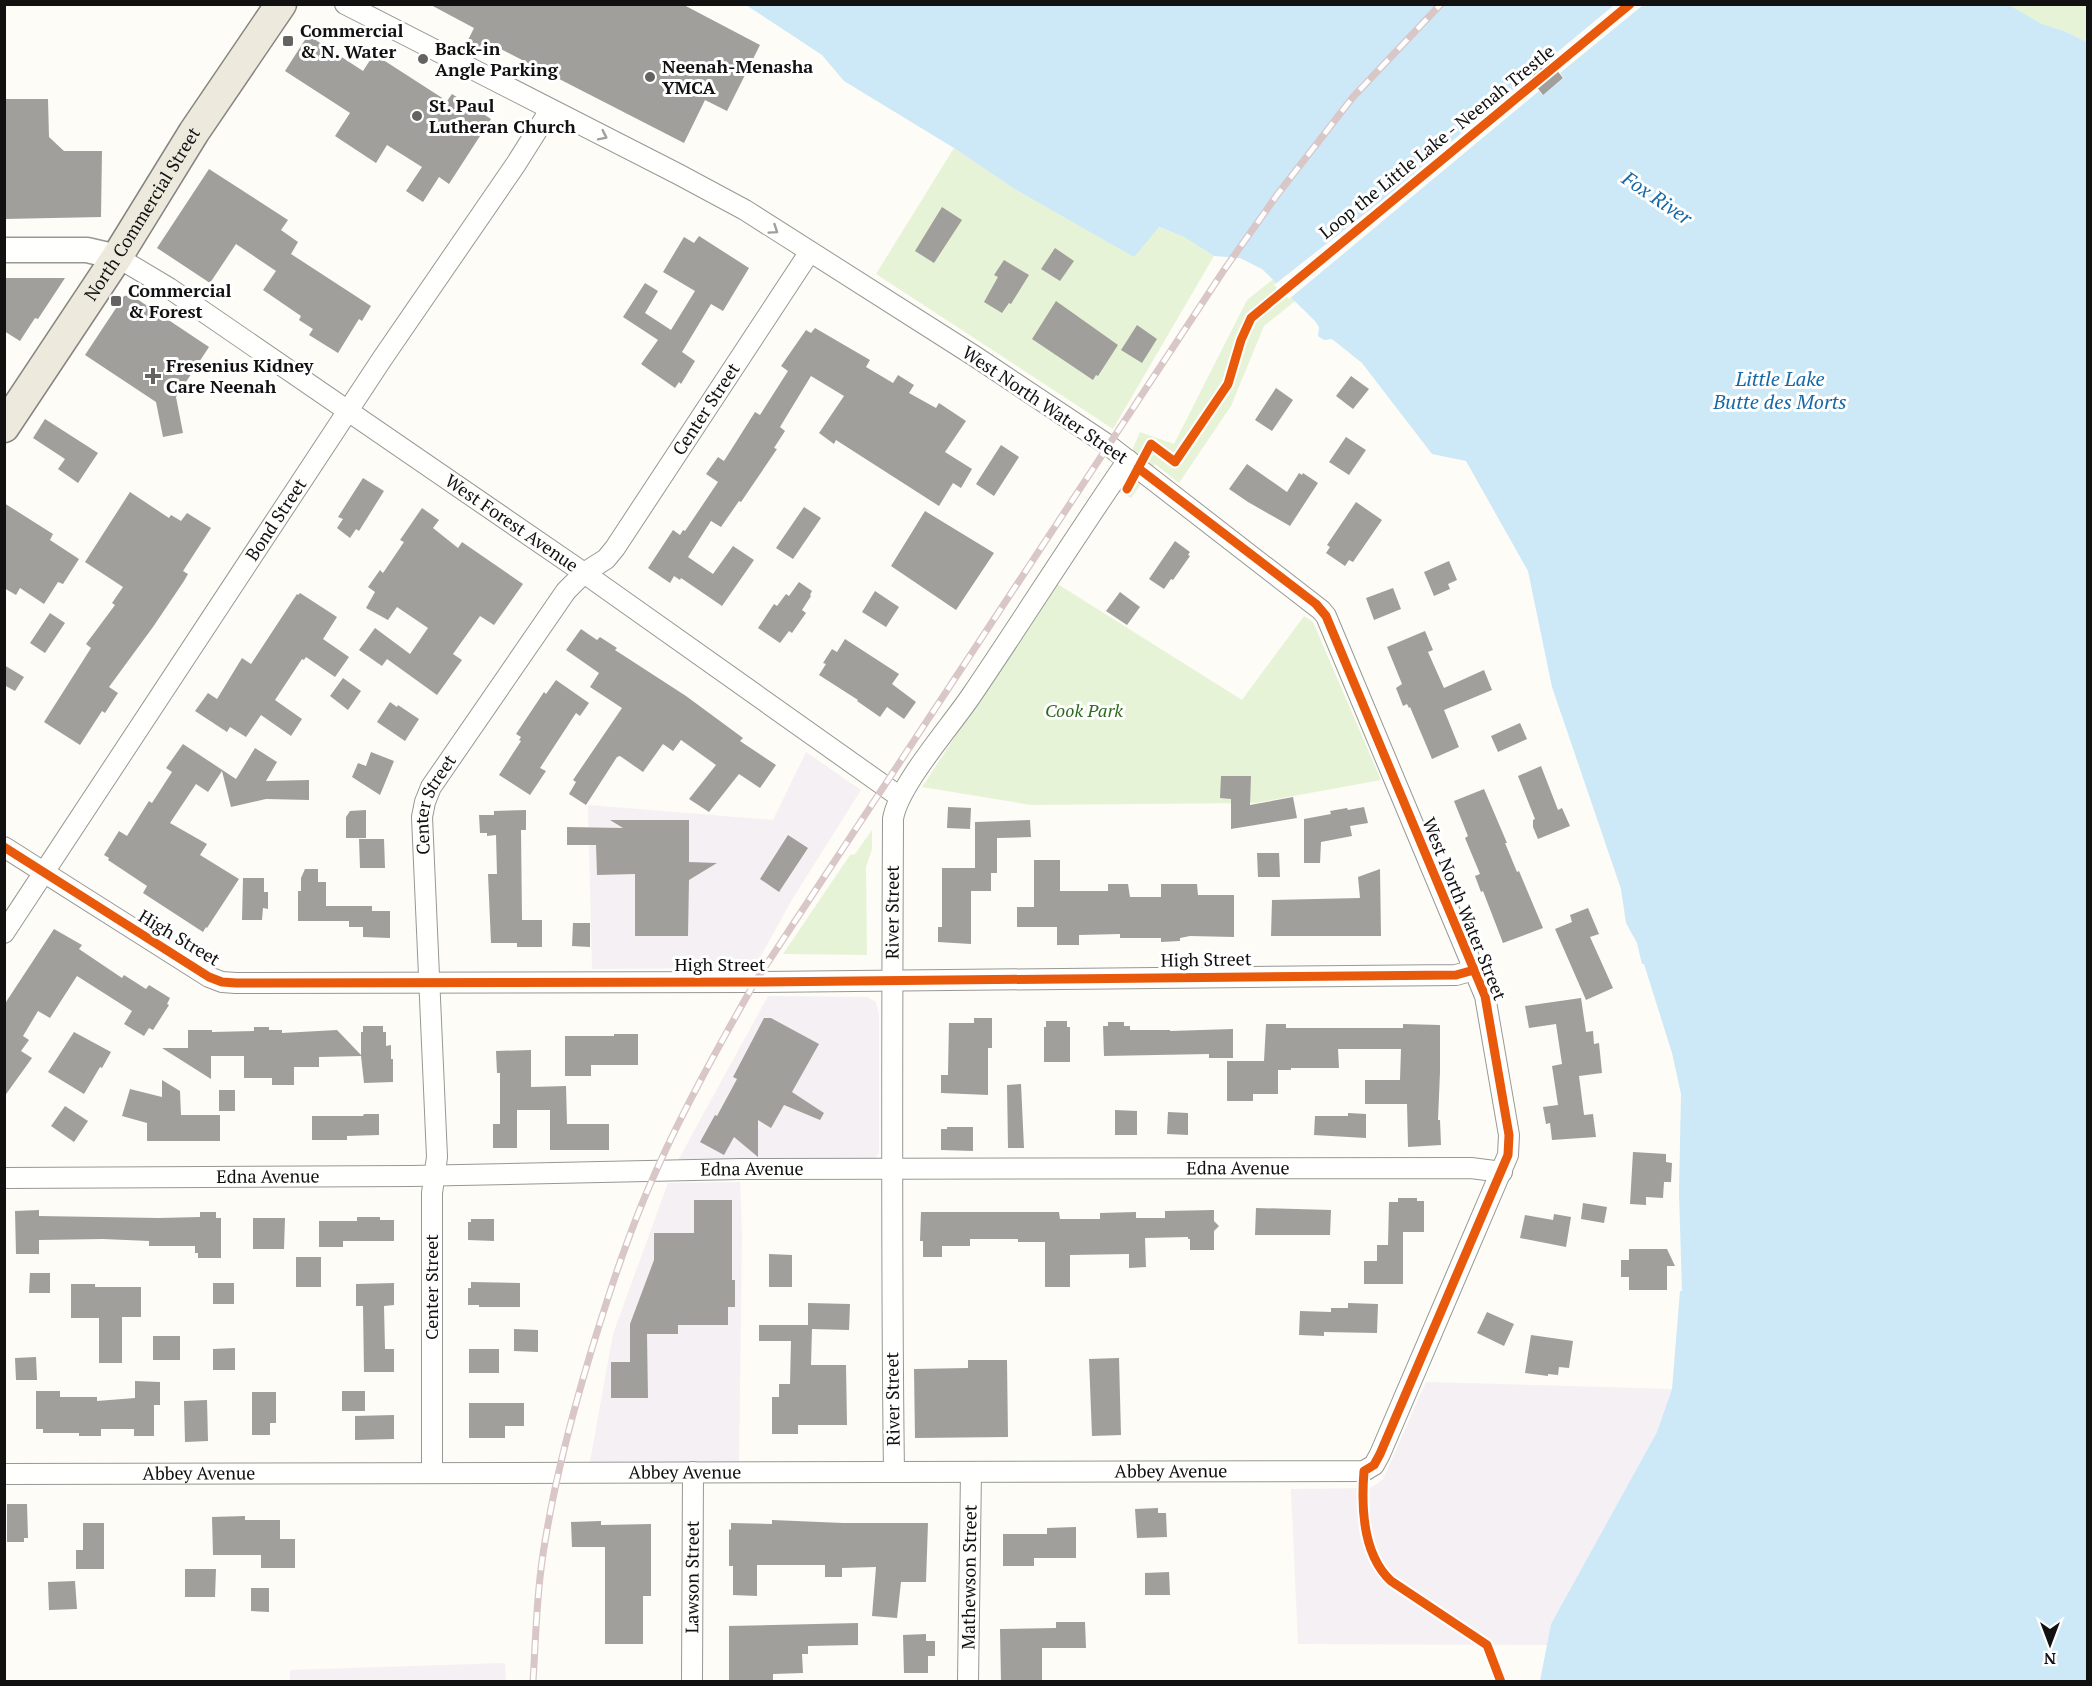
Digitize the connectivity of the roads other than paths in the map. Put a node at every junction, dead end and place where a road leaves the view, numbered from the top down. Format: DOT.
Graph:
graph roads {
  1 [pos="281,4"];
  2 [pos="345,4"];
  3 [pos="550,110"];
  4 [pos="4,250"];
  5 [pos="809,253"];
  6 [pos="117,257"];
  7 [pos="348,411"];
  8 [pos="4,427"];
  9 [pos="1128,460"];
  10 [pos="584,573"];
  11 [pos="900,797"];
  12 [pos="4,847"];
  13 [pos="44,873"];
  14 [pos="4,933"];
  15 [pos="1474,970"];
  16 [pos="893,980"];
  17 [pos="430,983"];
  18 [pos="893,1169"];
  19 [pos="1502,1172"];
  20 [pos="434,1176"];
  21 [pos="4,1178"];
  22 [pos="693,1472"];
  23 [pos="1364,1472"];
  24 [pos="432,1473"];
  25 [pos="894,1473"];
  26 [pos="971,1473"];
  27 [pos="4,1474"];
  28 [pos="692,1682"];
  29 [pos="968,1682"];
  1 -- 6 [label="main road, North Commercial Street"];
  2 -- 3 [label="street, West North Water Street"];
  3 -- 5 [label="street, West North Water Street, one-way"];
  3 -- 7 [label="street, Bond Street"];
  4 -- 6 [label="street"];
  5 -- 9 [label="street, West North Water Street"];
  5 -- 10 [label="street, Center Street"];
  6 -- 7 [label="street, West Forest Avenue"];
  6 -- 8 [label="main road, North Commercial Street"];
  7 -- 10 [label="street, West Forest Avenue"];
  7 -- 13 [label="street, Bond Street"];
  9 -- 11 [label="street, River Street"];
  9 -- 15 [label="street, West North Water Street"];
  10 -- 11 [label="street, West Forest Avenue"];
  10 -- 17 [label="street, Center Street"];
  11 -- 16 [label="street, River Street"];
  12 -- 13 [label="street, High Street"];
  13 -- 14 [label="street, Bond Street"];
  13 -- 17 [label="street, High Street"];
  15 -- 16 [label="street, High Street"];
  15 -- 19 [label="street, West North Water Street"];
  16 -- 17 [label="street, High Street"];
  16 -- 18 [label="street, River Street"];
  17 -- 20 [label="street, Center Street"];
  18 -- 19 [label="street, Edna Avenue"];
  18 -- 20 [label="street, Edna Avenue"];
  18 -- 25 [label="street, River Street"];
  19 -- 23 [label="street, West North Water Street"];
  20 -- 21 [label="street, Edna Avenue"];
  20 -- 24 [label="street, Center Street"];
  22 -- 24 [label="street, Abbey Avenue"];
  22 -- 25 [label="street, Abbey Avenue"];
  22 -- 28 [label="street, Lawson Street"];
  23 -- 26 [label="street, Abbey Avenue"];
  24 -- 27 [label="street, Abbey Avenue"];
  25 -- 26 [label="street, Abbey Avenue"];
  26 -- 29 [label="street, Mathewson Street"];
}
